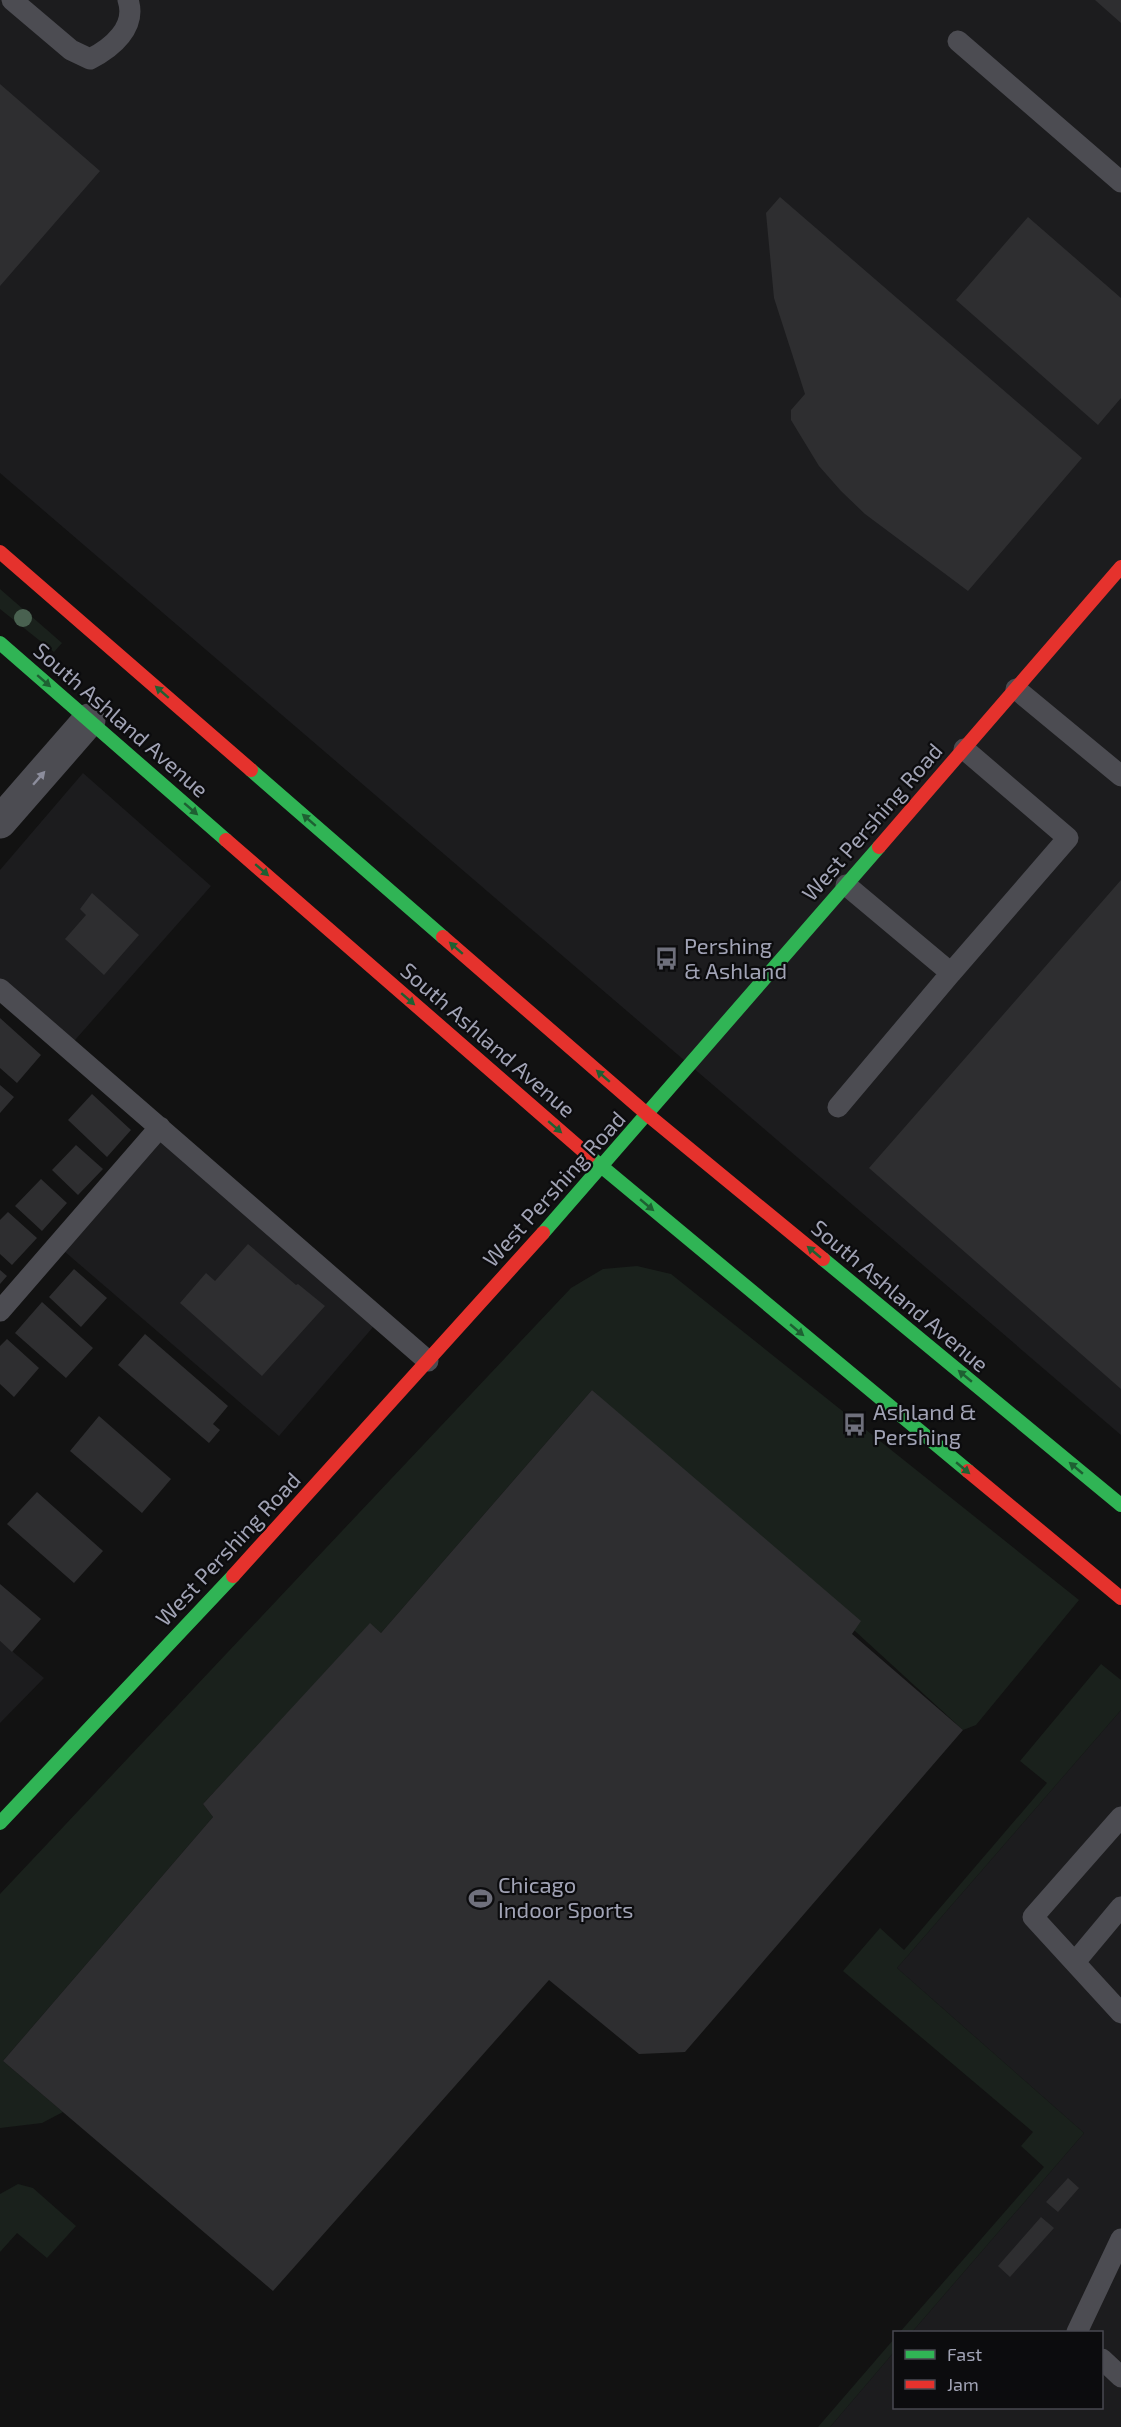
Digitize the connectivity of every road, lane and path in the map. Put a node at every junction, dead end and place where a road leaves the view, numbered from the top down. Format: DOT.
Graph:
graph roads {
  1 [pos="12,0"];
  2 [pos="128,0"];
  3 [pos="958,41"];
  4 [pos="1121,182"];
  5 [pos="0,552"];
  6 [pos="1121,567"];
  7 [pos="0,643"];
  8 [pos="1016,688"];
  9 [pos="89,720"];
  10 [pos="964,749"];
  11 [pos="1121,776"];
  12 [pos="0,822"];
  13 [pos="846,885"];
  14 [pos="951,973"];
  15 [pos="0,989"];
  16 [pos="838,1107"];
  17 [pos="648,1115"];
  18 [pos="160,1128"];
  19 [pos="602,1168"];
  20 [pos="0,1311"];
  21 [pos="428,1361"];
  22 [pos="1121,1505"];
  23 [pos="1121,1598"];
  24 [pos="1121,1817"];
  25 [pos="0,1823"];
  26 [pos="1121,1907"];
  27 [pos="1075,1962"];
  28 [pos="1120,2011"];
  29 [pos="1121,2240"];
  30 [pos="1077,2331"];
  31 [pos="1103,2361"];
  32 [pos="1121,2377"];
  1 -- 2 [label="lane"];
  3 -- 4 [label="lane"];
  17 -- 5 [label="main road, South Ashland Avenue, one-way"];
  6 -- 8 [label="main road, West Pershing Road"];
  7 -- 9 [label="main road, South Ashland Avenue, one-way"];
  8 -- 10 [label="main road, West Pershing Road"];
  8 -- 11 [label="lane"];
  12 -- 9 [label="street, one-way"];
  9 -- 19 [label="main road, South Ashland Avenue, one-way"];
  10 -- 13 [label="main road, West Pershing Road"];
  10 -- 14 [label="lane"];
  13 -- 14 [label="lane"];
  13 -- 17 [label="main road, West Pershing Road"];
  14 -- 16 [label="lane"];
  15 -- 18 [label="lane"];
  17 -- 19 [label="main road, West Pershing Road"];
  22 -- 17 [label="main road, South Ashland Avenue, one-way"];
  18 -- 20 [label="lane"];
  18 -- 21 [label="lane"];
  19 -- 21 [label="main road, West Pershing Road"];
  19 -- 23 [label="main road, South Ashland Avenue, one-way"];
  21 -- 25 [label="main road, West Pershing Road"];
  24 -- 27 [label="lane"];
  26 -- 27 [label="lane"];
  27 -- 28 [label="lane"];
  29 -- 30 [label="lane"];
  31 -- 32 [label="lane"];
}
